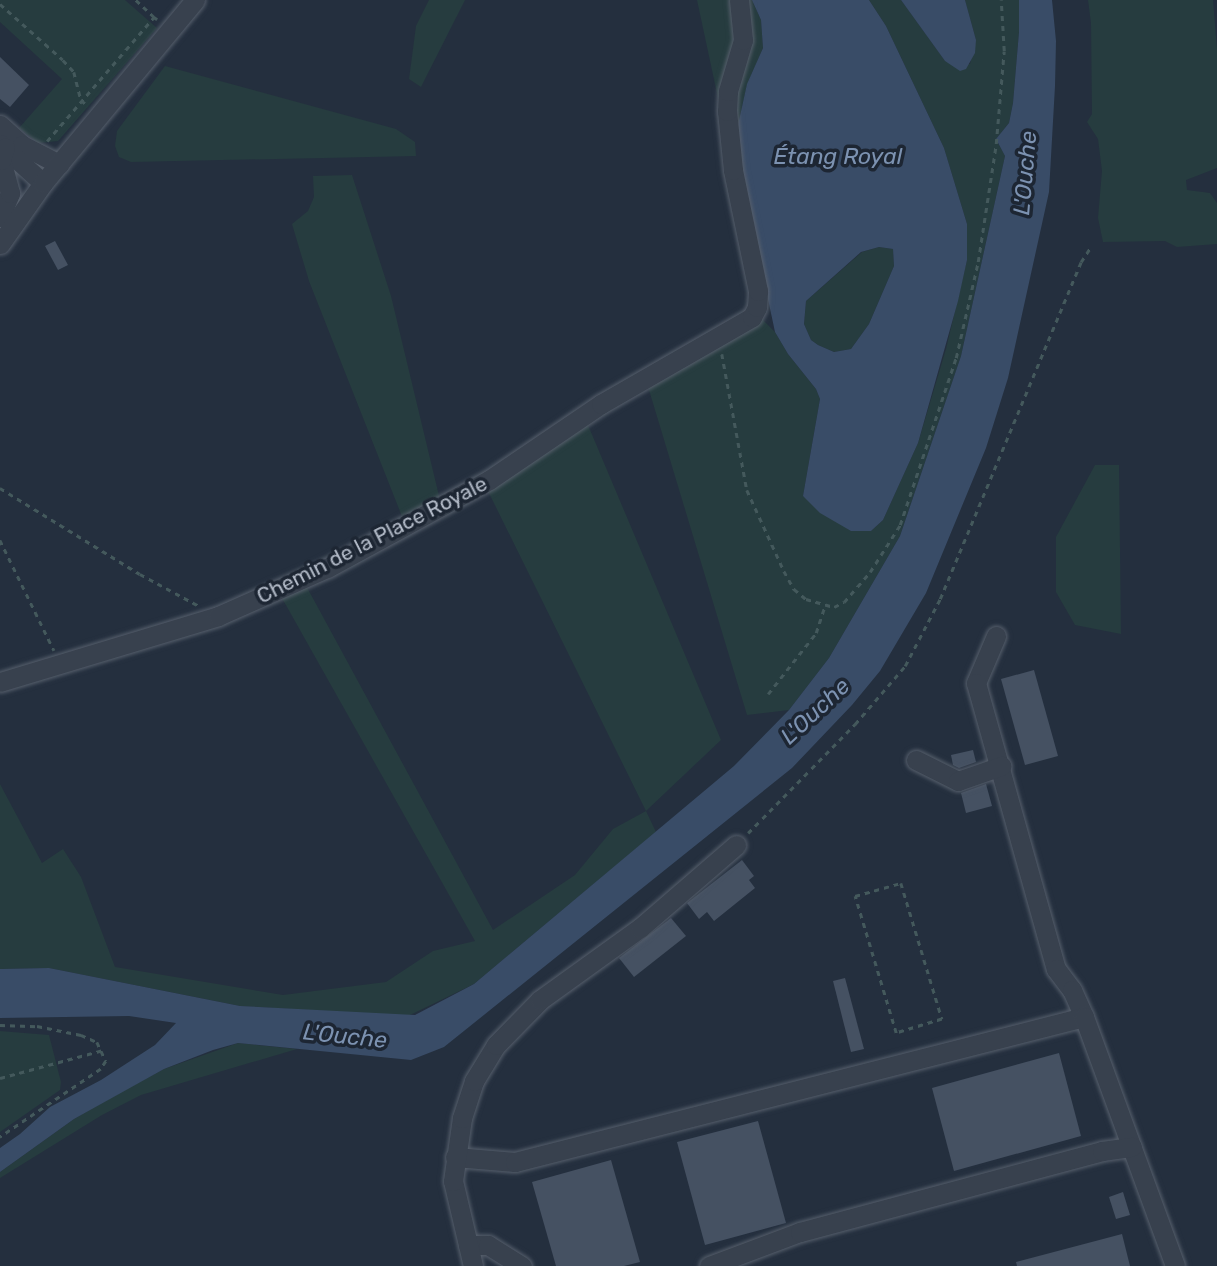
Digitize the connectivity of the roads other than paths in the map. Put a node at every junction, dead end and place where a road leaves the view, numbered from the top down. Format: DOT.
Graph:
graph roads {
  1 [pos="195,0"];
  2 [pos="739,0"];
  3 [pos="0,125"];
  4 [pos="2,146"];
  5 [pos="59,164"];
  6 [pos="43,183"];
  7 [pos="0,217"];
  8 [pos="0,244"];
  9 [pos="996,636"];
  10 [pos="0,682"];
  11 [pos="916,760"];
  12 [pos="1001,766"];
  13 [pos="736,845"];
  14 [pos="1084,1017"];
  15 [pos="1132,1147"];
  16 [pos="455,1157"];
  17 [pos="468,1245"];
  18 [pos="473,1266"];
  19 [pos="522,1266"];
  20 [pos="709,1266"];
  21 [pos="1175,1266"];
  1 -- 5 [label="street"];
  2 -- 10 [label="street, Chemin de la Place Royale"];
  3 -- 5 [label="street"];
  4 -- 6 [label="street"];
  4 -- 7 [label="street"];
  5 -- 6 [label="street"];
  6 -- 8 [label="street"];
  9 -- 12 [label="street"];
  11 -- 12 [label="street"];
  12 -- 14 [label="street"];
  13 -- 16 [label="street"];
  14 -- 15 [label="street"];
  14 -- 16 [label="street"];
  15 -- 20 [label="street"];
  15 -- 21 [label="street"];
  16 -- 17 [label="street"];
  17 -- 18 [label="street"];
  17 -- 19 [label="street"];
}
